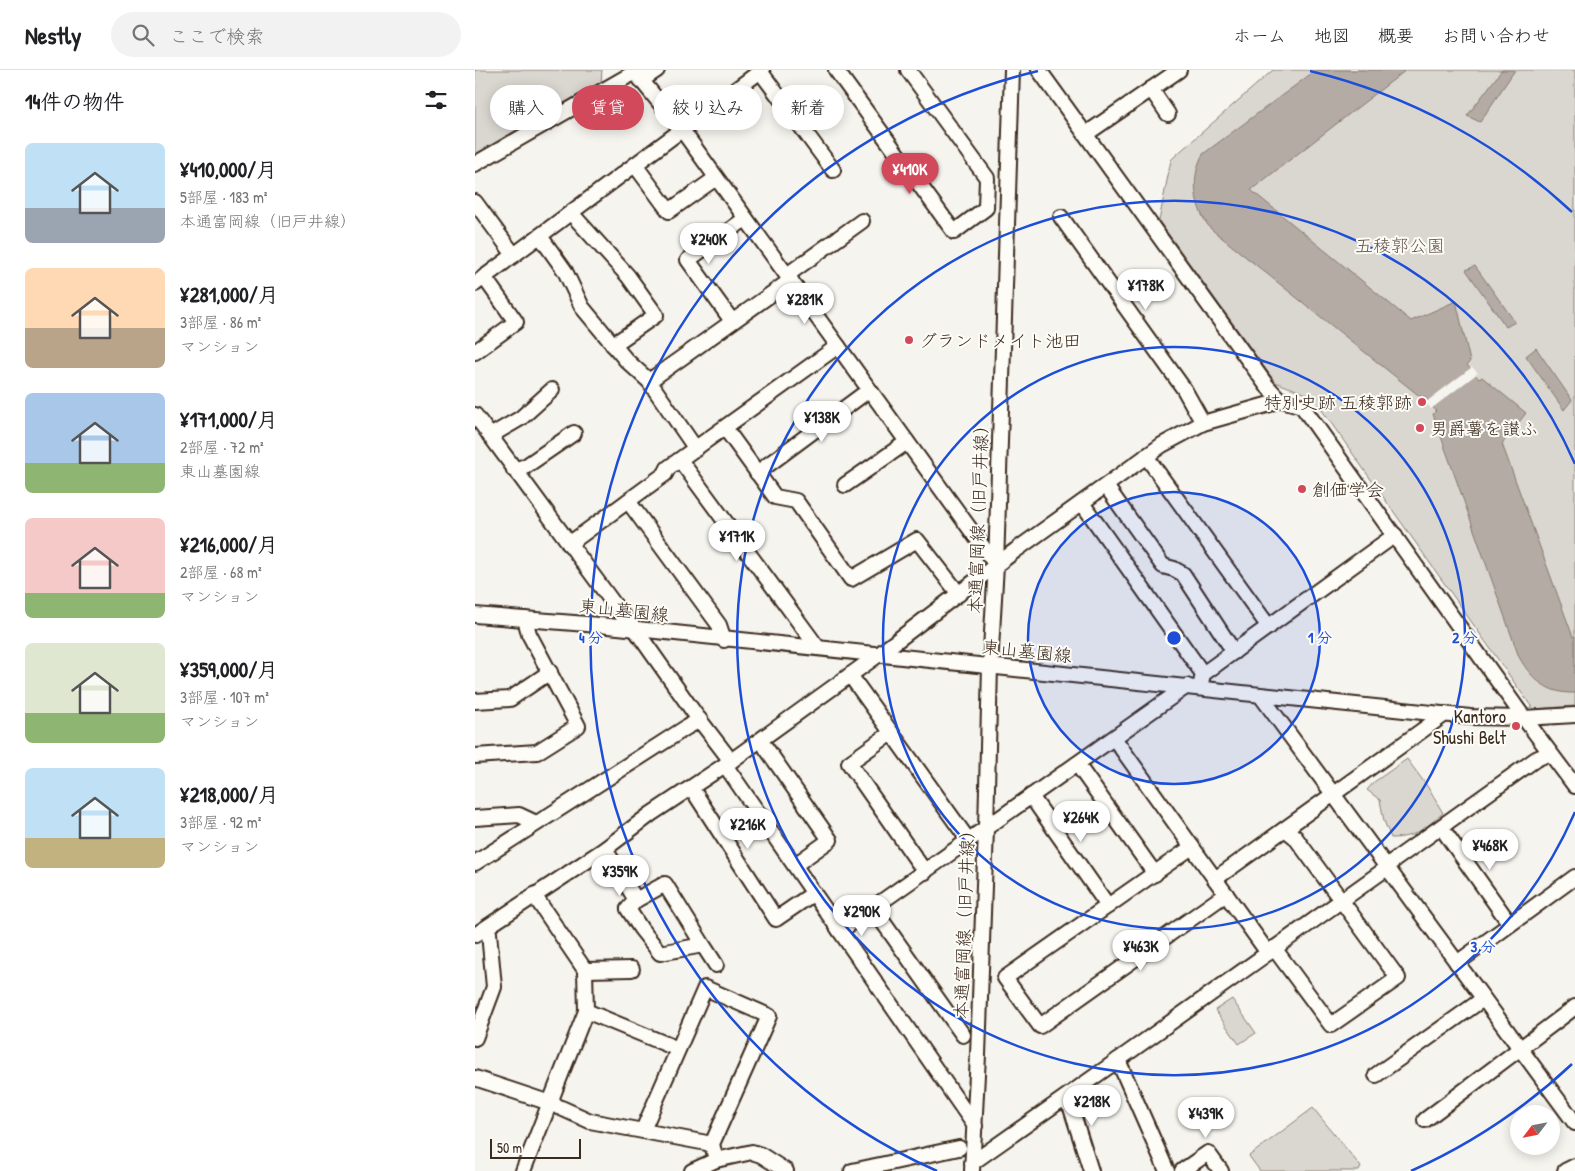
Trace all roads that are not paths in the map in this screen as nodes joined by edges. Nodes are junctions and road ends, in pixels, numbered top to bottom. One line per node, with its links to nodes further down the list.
1 (657, 70): 8 (street)
2 (836, 70): 19 (street)
3 (908, 70): 19 (street)
4 (1012, 70): 20 (street, 本通富岡線（旧戸井線）)
5 (1179, 70): 9 (street)
6 (761, 71): 10 (street); 17 (street)
7 (1041, 71): 14 (street)
8 (636, 74): 11 (street); 15 (street)
9 (1156, 80): 12 (street); 14 (street)
10 (742, 85)
11 (654, 96)
12 (1168, 114)
13 (682, 130): 16 (street); 18 (street)
14 (1086, 134): 37 (street)
15 (475, 164)
16 (635, 165): 18 (street); 22 (street)
17 (833, 170)
18 (716, 178): 24 (street)
19 (987, 194): 20 (street)
20 (1008, 196): 55 (street, 本通富岡線（旧戸井線）)
21 (475, 202): 27 (street)
22 (571, 213): 26 (street); 31 (street)
23 (1061, 217): 39 (street)
24 (745, 219): 28 (street); 30 (street)
25 (862, 221): 28 (street)
26 (540, 236): 27 (street); 31 (street)
27 (514, 255): 29 (street)
28 (789, 277): 30 (street); 32 (street)
29 (480, 281): 33 (street)
30 (732, 321): 34 (street)
31 (613, 345): 34 (street)
32 (838, 346): 36 (street); 40 (street)
33 (475, 352)
34 (649, 381): 44 (street)
35 (552, 390): 42 (street)
36 (869, 390): 43 (street); 48 (street)
37 (1279, 399): 39 (street); 53 (street)
38 (475, 415): 42 (street)
39 (1203, 423): 45 (street)
40 (725, 428): 44 (street); 48 (street)
41 (574, 433): 47 (street)
42 (490, 436): 47 (street)
43 (907, 442): 49 (street); 55 (street)
44 (695, 449): 46 (street)
45 (1146, 456): 50 (street); 59 (street)
46 (680, 460): 51 (street); 62 (street)
47 (514, 470): 54 (street)
48 (757, 473): 56 (street)
49 (845, 485)
50 (1106, 486): 52 (street); 63 (street)
51 (628, 501): 54 (street); 61 (street)
52 (1082, 503): 55 (street); 68 (street)
53 (1395, 535): 59 (street); 73 (street)
54 (569, 544): 60 (street)
55 (996, 565): 56 (street); 65 (street, 本通富岡線（旧戸井線）)
56 (959, 594): 64 (street)
57 (475, 614): 58 (street, 東山墓園線)
58 (525, 620): 60 (street, 東山墓園線); 66 (street)
59 (1269, 627): 63 (street)
60 (635, 629): 61 (street, 東山墓園線); 74 (street)
61 (724, 640): 62 (street, 東山墓園線)
62 (818, 648): 64 (street, 東山墓園線)
63 (1235, 652): 68 (street)
64 (878, 655): 65 (street, 東山墓園線); 67 (street)
65 (989, 666): 68 (street, 東山墓園線); 88 (street, 本通富岡線（旧戸井線）)
66 (550, 672): 70 (street); 79 (street)
67 (850, 675): 75 (street); 80 (street)
68 (1197, 683): 69 (street, 東山墓園線); 76 (street)
69 (1261, 696): 71 (street, 東山墓園線); 83 (street)
70 (475, 701)
71 (1445, 714): 73 (street, 東山墓園線); 83 (street)
72 (1575, 715): 73 (street, 東山墓園線)
73 (1524, 718): 78 (street)
74 (700, 720): 80 (street); 87 (street)
75 (891, 733): 91 (street); 97 (street)
76 (1114, 738): 81 (street); 92 (street)
77 (766, 748): 95 (street)
78 (1550, 753): 82 (street); 96 (street)
79 (475, 756)
80 (728, 763): 93 (street); 95 (street)
81 (1077, 764): 85 (street); 98 (street)
82 (1575, 786)
83 (1333, 794): 89 (street); 96 (street)
84 (696, 795): 101 (street)
85 (1031, 796): 88 (street); 106 (street)
86 (475, 818): 87 (street)
87 (536, 823): 94 (street)
88 (986, 829): 91 (street); 132 (street, 本通富岡線（旧戸井線）)
89 (1285, 829): 99 (street); 105 (street)
90 (1446, 834): 108 (street)
91 (969, 841): 97 (street)
92 (1192, 847): 98 (street); 99 (street)
93 (605, 849): 102 (street); 104 (street)
94 (475, 862)
95 (795, 865): 101 (street)
96 (1387, 867): 105 (street); 114 (street)
97 (925, 872): 107 (street)
98 (1155, 874): 106 (street)
99 (1215, 879): 103 (street)
100 (1573, 884): 108 (street)
101 (814, 893): 109 (street)
102 (534, 894): 111 (street); 116 (street)
103 (1226, 894): 106 (street); 113 (street)
104 (636, 900): 112 (street); 112 (street)
105 (1341, 901): 113 (street); 113 (street)
106 (1108, 906)
107 (873, 908): 109 (street); 121 (street)
108 (1510, 924): 114 (street)
109 (840, 931): 132 (street)
110 (489, 933): 122 (street)
111 (475, 935)
112 (703, 945): 115 (street)
113 (1271, 950): 125 (street)
114 (1457, 963): 118 (street)
115 (716, 965)
116 (585, 970): 117 (street); 120 (street)
117 (632, 970)
118 (1483, 999): 123 (street); 126 (street)
119 (1575, 1006): 123 (street)
120 (586, 1011): 124 (street); 129 (street)
121 (963, 1035)
122 (475, 1038)
123 (1519, 1048): 130 (street); 131 (street)
124 (678, 1049): 133 (street); 134 (street)
125 (1118, 1060): 128 (street); 144 (street)
126 (1375, 1075)
127 (475, 1078): 129 (street)
128 (1064, 1099): 138 (street); 143 (street)
129 (550, 1103): 133 (street); 139 (street)
130 (1425, 1120)
131 (1575, 1124)
132 (975, 1126): 138 (street, 本通富岡線（旧戸井線）)
133 (643, 1130): 134 (street)
134 (712, 1144): 136 (street)
135 (959, 1148): 142 (street)
136 (716, 1160): 140 (street); 141 (street)
137 (1575, 1166): 147 (street)
138 (972, 1167)
139 (523, 1171)
140 (692, 1171)
141 (786, 1171)
142 (852, 1171)
143 (1091, 1171)
144 (1167, 1171)
145 (1182, 1171): 146 (street)
146 (1221, 1171)
147 (1565, 1171)

